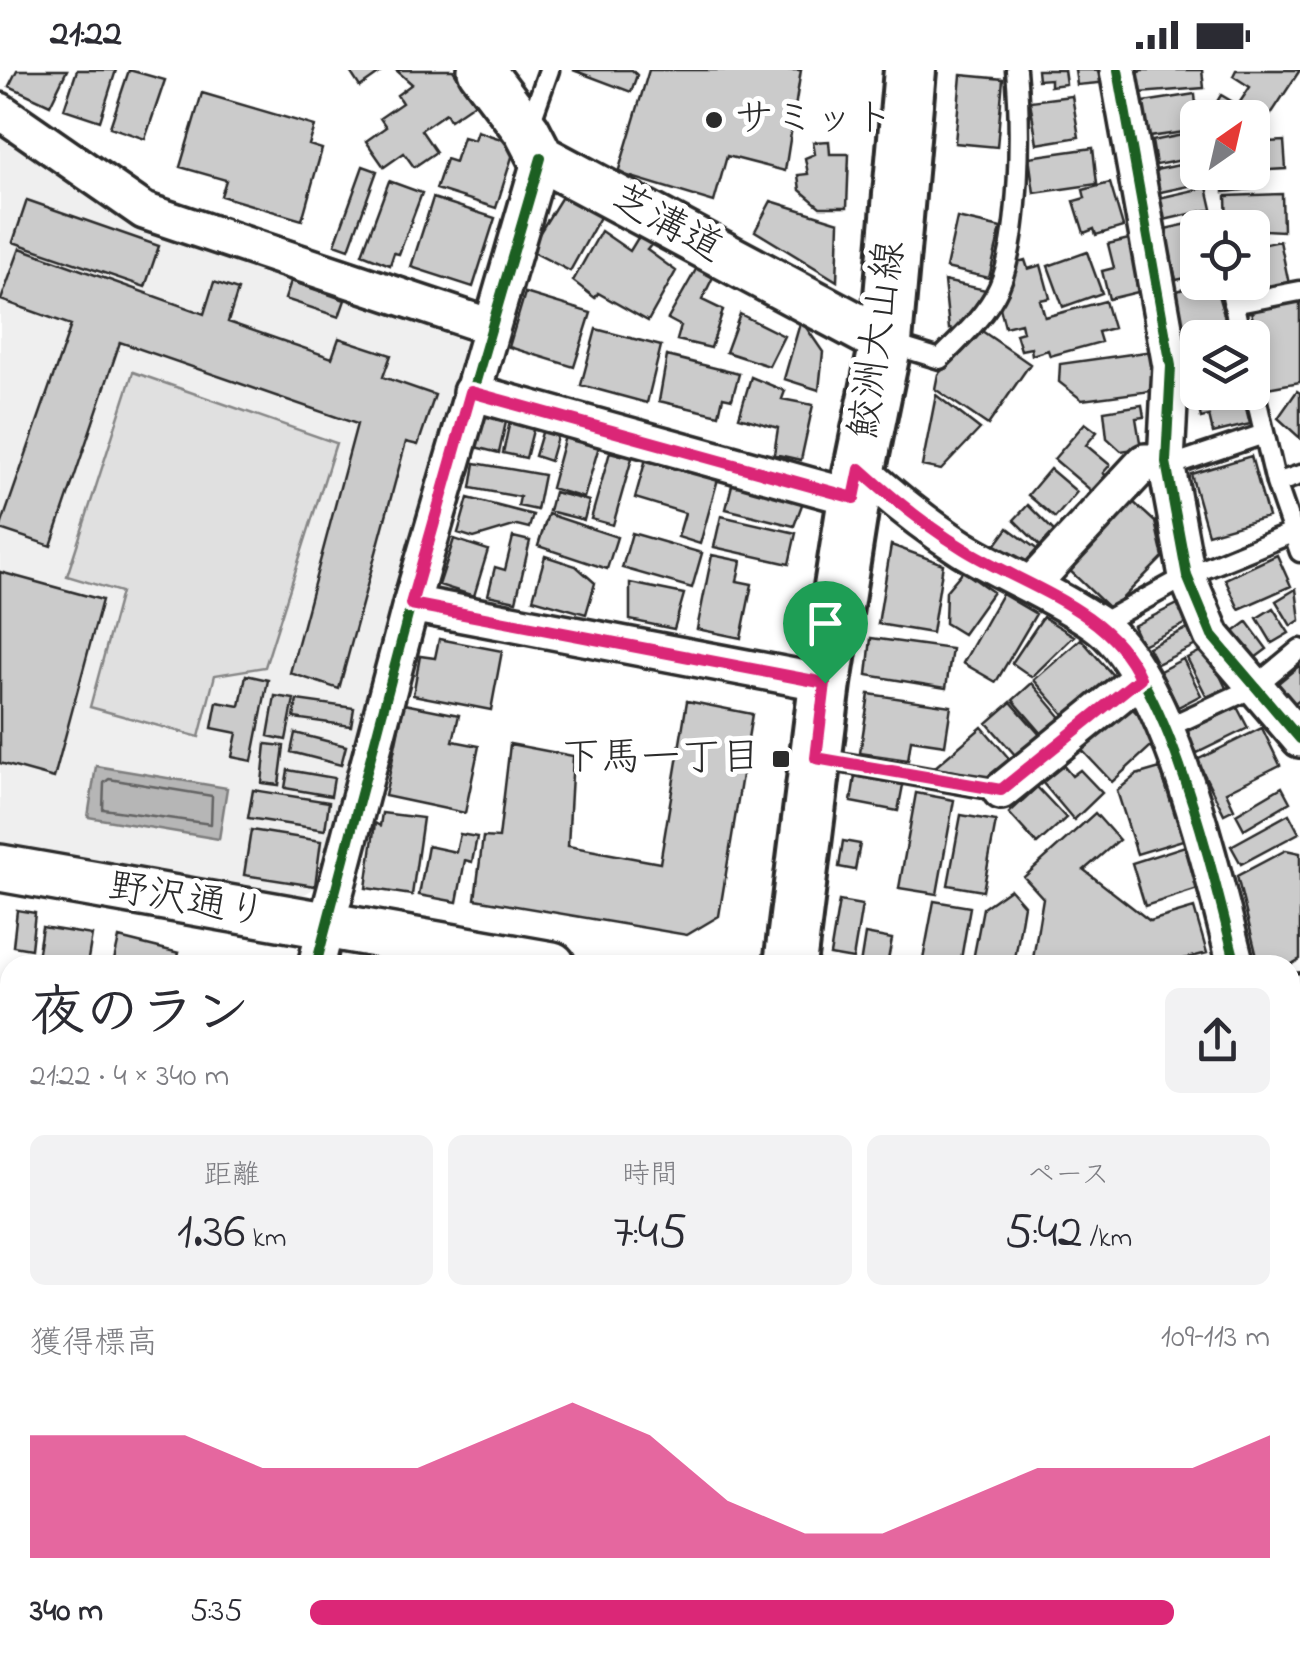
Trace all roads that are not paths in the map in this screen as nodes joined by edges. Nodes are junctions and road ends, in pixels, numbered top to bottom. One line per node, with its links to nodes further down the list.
1 (482, 70): 7 (street, 芝溝道)
2 (549, 70): 7 (lane)
3 (910, 70): 13 (main road, 鮫洲大山線)
4 (1016, 70): 13 (lane)
5 (1118, 70): 17 (street)
6 (0, 111): 12 (street)
7 (534, 144): 12 (street); 13 (street, 芝溝道)
8 (1300, 291): 10 (lane)
9 (1232, 300): 10 (lane)
10 (1233, 304): 11 (lane)
11 (1237, 320)
12 (488, 326): 14 (street)
13 (886, 342): 20 (main road, 鮫洲大山線)
14 (471, 392): 20 (street); 25 (street)
15 (1259, 410): 16 (lane)
16 (1264, 434): 17 (lane); 19 (lane)
17 (1166, 462): 23 (street); 24 (street)
18 (1300, 476): 19 (lane)
19 (1276, 483): 21 (lane)
20 (857, 484): 24 (street); 29 (main road, 鮫洲大山線)
21 (1292, 533): 22 (lane); 23 (lane)
22 (1300, 552)
23 (1188, 576): 26 (lane); 30 (street)
24 (1030, 585): 26 (street)
25 (411, 604): 29 (street); 36 (street)
26 (1098, 624): 28 (street)
27 (1300, 650): 30 (lane)
28 (1140, 678): 31 (street); 34 (street)
29 (825, 683): 33 (main road, 鮫洲大山線)
30 (1253, 688): 31 (lane); 32 (street)
31 (1164, 729): 39 (street)
32 (1300, 739)
33 (816, 758): 34 (lane); 38 (main road, 鮫洲大山線)
34 (1001, 790)
35 (0, 868): 36 (street, 野沢通り)
36 (321, 946): 37 (street, 野沢通り)
37 (430, 955)
38 (791, 955)
39 (1233, 955)

